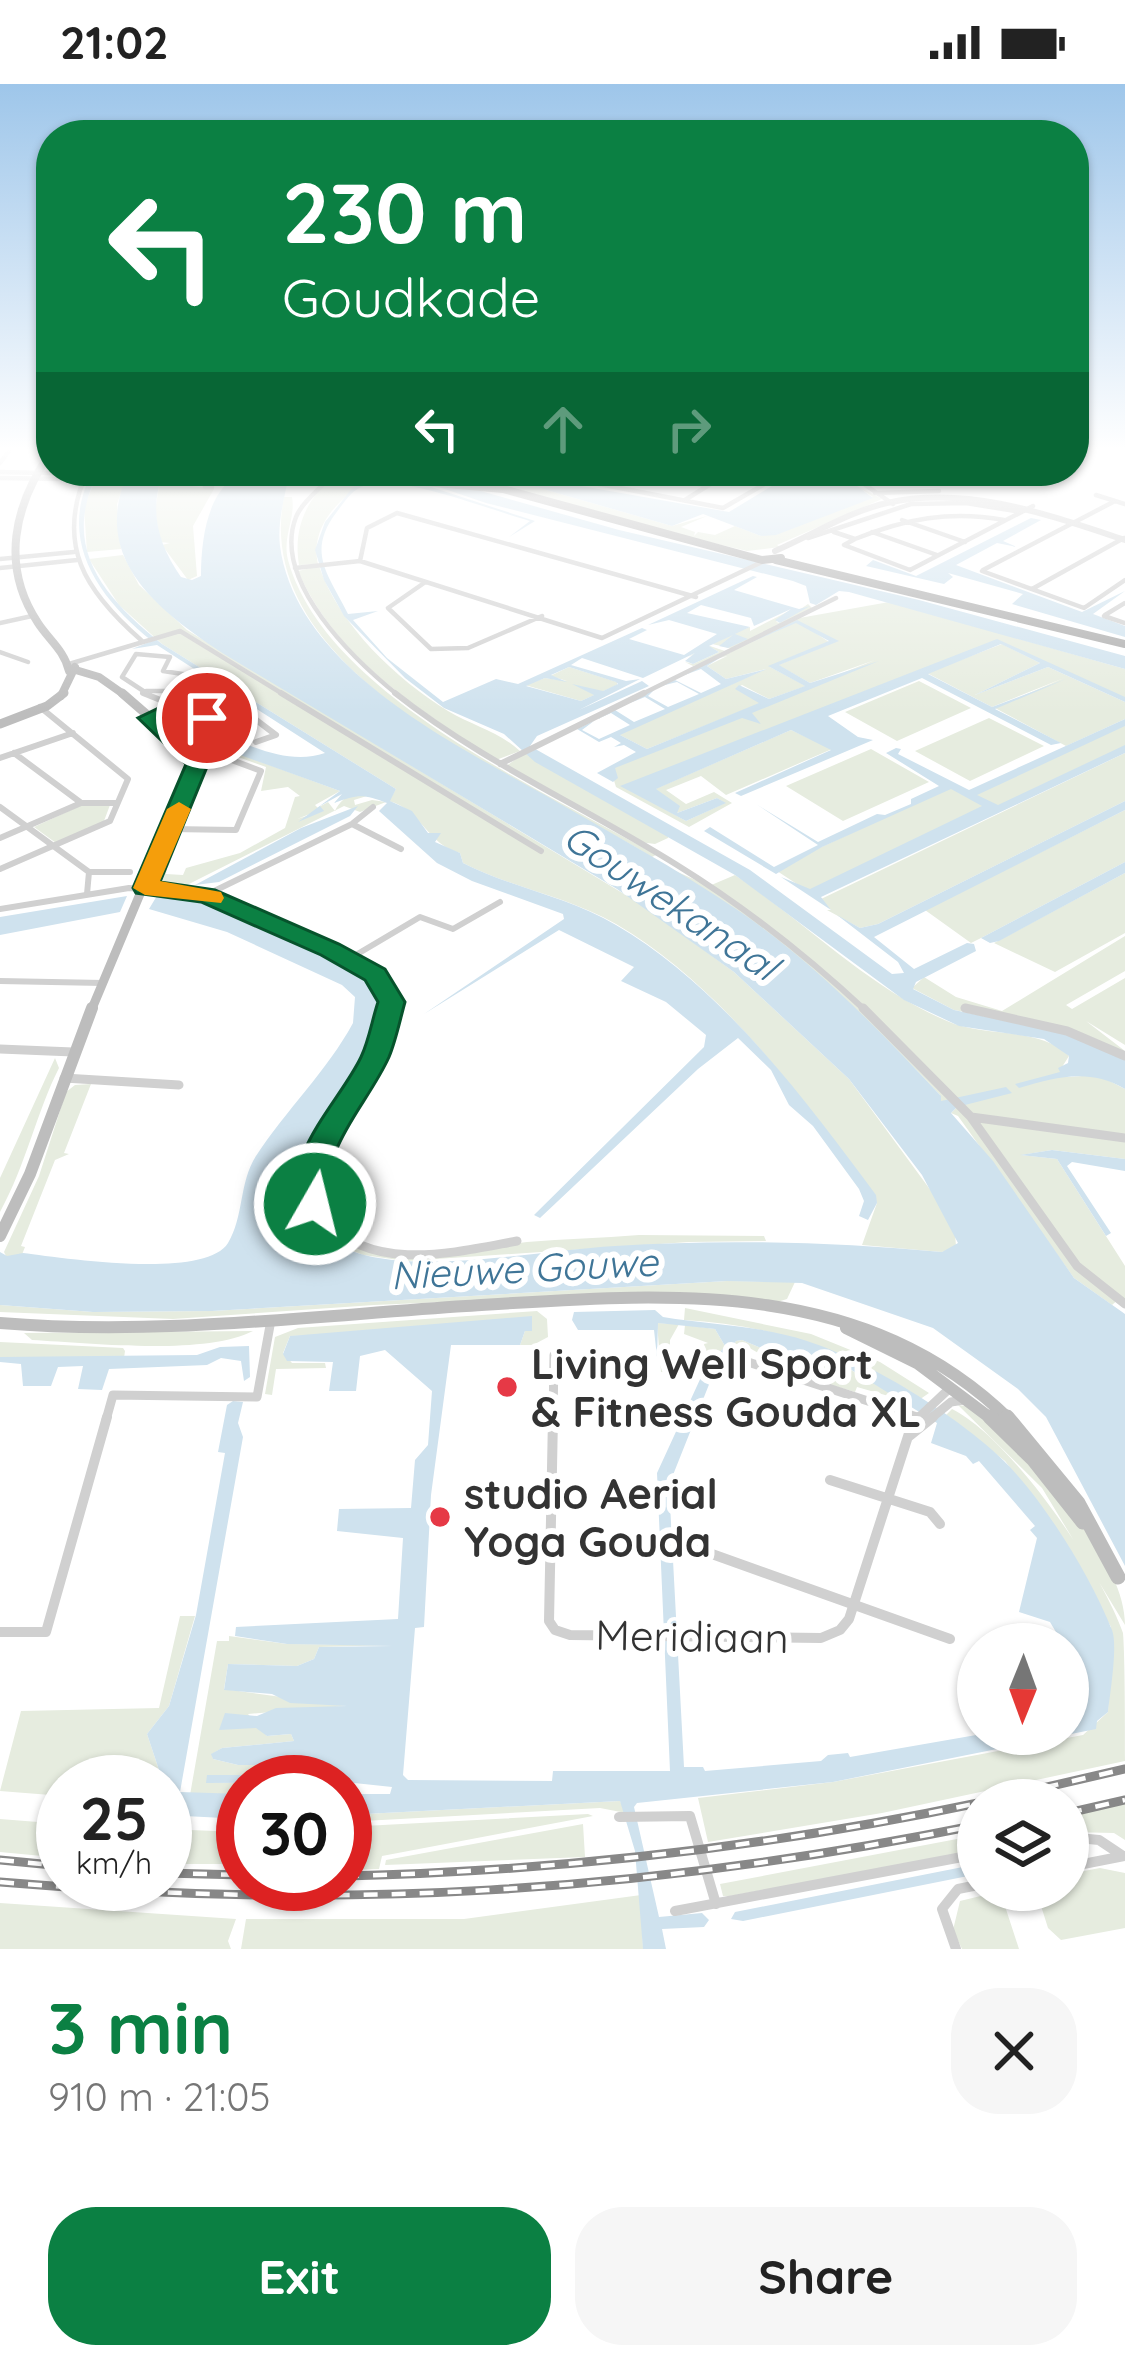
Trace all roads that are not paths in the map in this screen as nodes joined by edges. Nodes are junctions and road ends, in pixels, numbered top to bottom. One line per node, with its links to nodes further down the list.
1 (73, 538): 14 (street)
2 (291, 538): 19 (street)
3 (359, 538): 17 (street)
4 (490, 538): 23 (street)
5 (681, 538): 16 (main road)
6 (808, 538): 16 (street)
7 (889, 538): 15 (street)
8 (954, 538): 13 (street)
9 (973, 538): 13 (street)
10 (1044, 538): 22 (street)
11 (855, 539): 15 (street)
12 (1123, 540): 22 (street)
13 (965, 542): 15 (street)
14 (75, 556): 18 (street); 30 (street)
15 (938, 556)
16 (765, 558): 23 (street); 31 (main road)
17 (360, 561): 19 (street); 21 (street)
18 (5, 563): 26 (main road)
19 (295, 568): 47 (street)
20 (1125, 580): 22 (street)
21 (425, 583): 27 (street); 27 (street)
22 (1033, 589)
23 (692, 596): 27 (street)
24 (836, 598): 47 (street)
25 (1125, 603): 29 (street)
26 (32, 616): 28 (street); 34 (main road)
27 (542, 616)
28 (0, 623)
29 (1125, 623)
30 (145, 640): 34 (street); 48 (street)
31 (1125, 644)
32 (0, 652): 33 (street)
33 (28, 662)
34 (72, 667): 38 (main road); 39 (main road)
35 (139, 691): 35 (street); 37 (street)
36 (224, 699): 43 (street)
37 (170, 706): 39 (street); 40 (street)
38 (45, 710): 41 (main road); 42 (street)
39 (149, 718): 46 (main road)
40 (207, 718)
41 (0, 724)
42 (73, 733): 44 (street); 50 (street)
43 (256, 742)
44 (14, 753): 45 (street); 49 (street)
45 (0, 758)
46 (192, 758): 56 (main road); 56 (street)
47 (502, 763): 78 (street)
48 (453, 799): 51 (street); 60 (street)
49 (81, 803): 50 (street); 55 (street)
50 (117, 803): 58 (street)
51 (441, 804)
52 (0, 807): 55 (street)
53 (373, 808): 54 (street)
54 (352, 824): 59 (street); 66 (street)
55 (27, 827): 57 (street); 58 (street)
56 (170, 830): 64 (main road)
57 (0, 838)
58 (53, 847): 61 (street); 62 (street)
59 (401, 848)
60 (541, 851)
61 (0, 869)
62 (89, 872): 63 (street); 65 (street)
63 (130, 872)
64 (145, 888): 65 (street); 66 (street); 71 (main road)
65 (87, 894): 68 (street)
66 (206, 895): 69 (street)
67 (500, 902): 69 (street)
68 (0, 909)
69 (349, 959): 81 (street)
70 (0, 981): 71 (street)
71 (103, 983): 74 (main road)
72 (965, 1008): 75 (street)
73 (0, 1049): 74 (street)
74 (73, 1052): 76 (main road)
75 (1125, 1057)
76 (63, 1078): 77 (street); 80 (main road)
77 (179, 1085)
78 (962, 1108): 79 (street); 82 (street)
79 (1125, 1138)
80 (0, 1236)
81 (517, 1241)
82 (1125, 1304)
83 (272, 1318): 84 (main road); 87 (main road); 98 (street)
84 (0, 1323)
85 (554, 1355): 97 (street, Meridiaan)
86 (745, 1361): 90 (street)
87 (954, 1382): 88 (main road); 89 (street); 96 (main road)
88 (972, 1399): 89 (street); 96 (main road)
89 (940, 1400): 90 (street)
90 (919, 1416): 91 (street); 91 (street)
91 (906, 1438): 93 (street)
92 (830, 1480): 93 (street)
93 (887, 1498): 94 (street); 97 (street)
94 (940, 1524)
95 (698, 1549): 97 (street)
96 (1121, 1584)
97 (854, 1606): 99 (street)
98 (0, 1632)
99 (950, 1639)
100 (627, 1817): 106 (street)
101 (1089, 1839): 102 (street)
102 (1124, 1856): 104 (street)
103 (957, 1859): 106 (street)
104 (1089, 1863)
105 (957, 1890): 108 (street)
106 (716, 1904): 107 (street)
107 (675, 1911)
108 (956, 1949)

